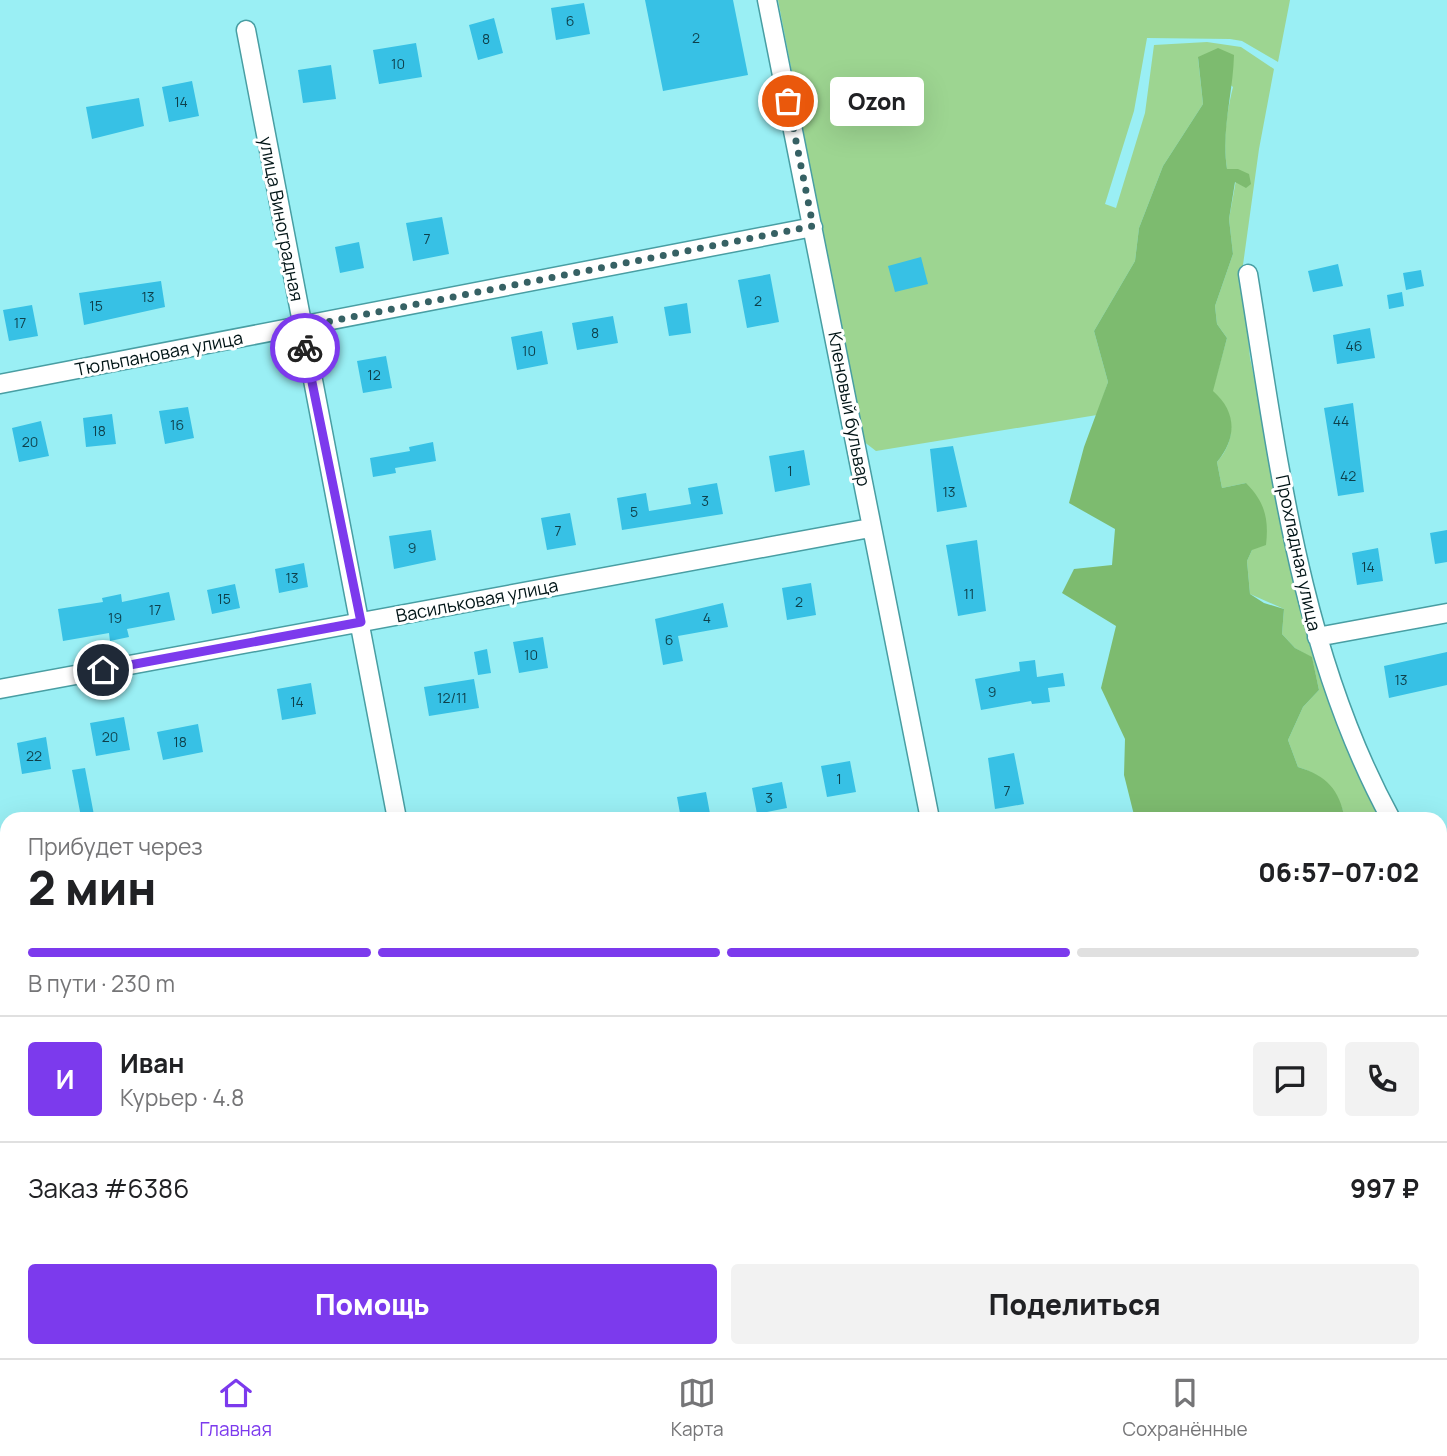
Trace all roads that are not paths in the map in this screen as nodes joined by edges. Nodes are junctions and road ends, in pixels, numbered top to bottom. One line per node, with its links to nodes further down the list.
1 (767, 0): 3 (street, Кленовый бульвар)
2 (246, 30): 5 (street, улица Виноградная)
3 (813, 226): 5 (street, Тюльпановая улица); 7 (street, Кленовый бульвар)
4 (1248, 274): 10 (street, Прохладная улица)
5 (301, 327): 6 (street, Тюльпановая улица); 9 (street, улица Виноградная)
6 (0, 384)
7 (870, 528): 9 (street, Васильковая улица); 13 (street, Кленовый бульвар)
8 (1447, 613): 10 (street)
9 (361, 622): 11 (street, Васильковая улица); 12 (street, улица Виноградная)
10 (1317, 637): 14 (street, Прохладная улица)
11 (0, 690)
12 (396, 812)
13 (929, 812)
14 (1387, 812)

